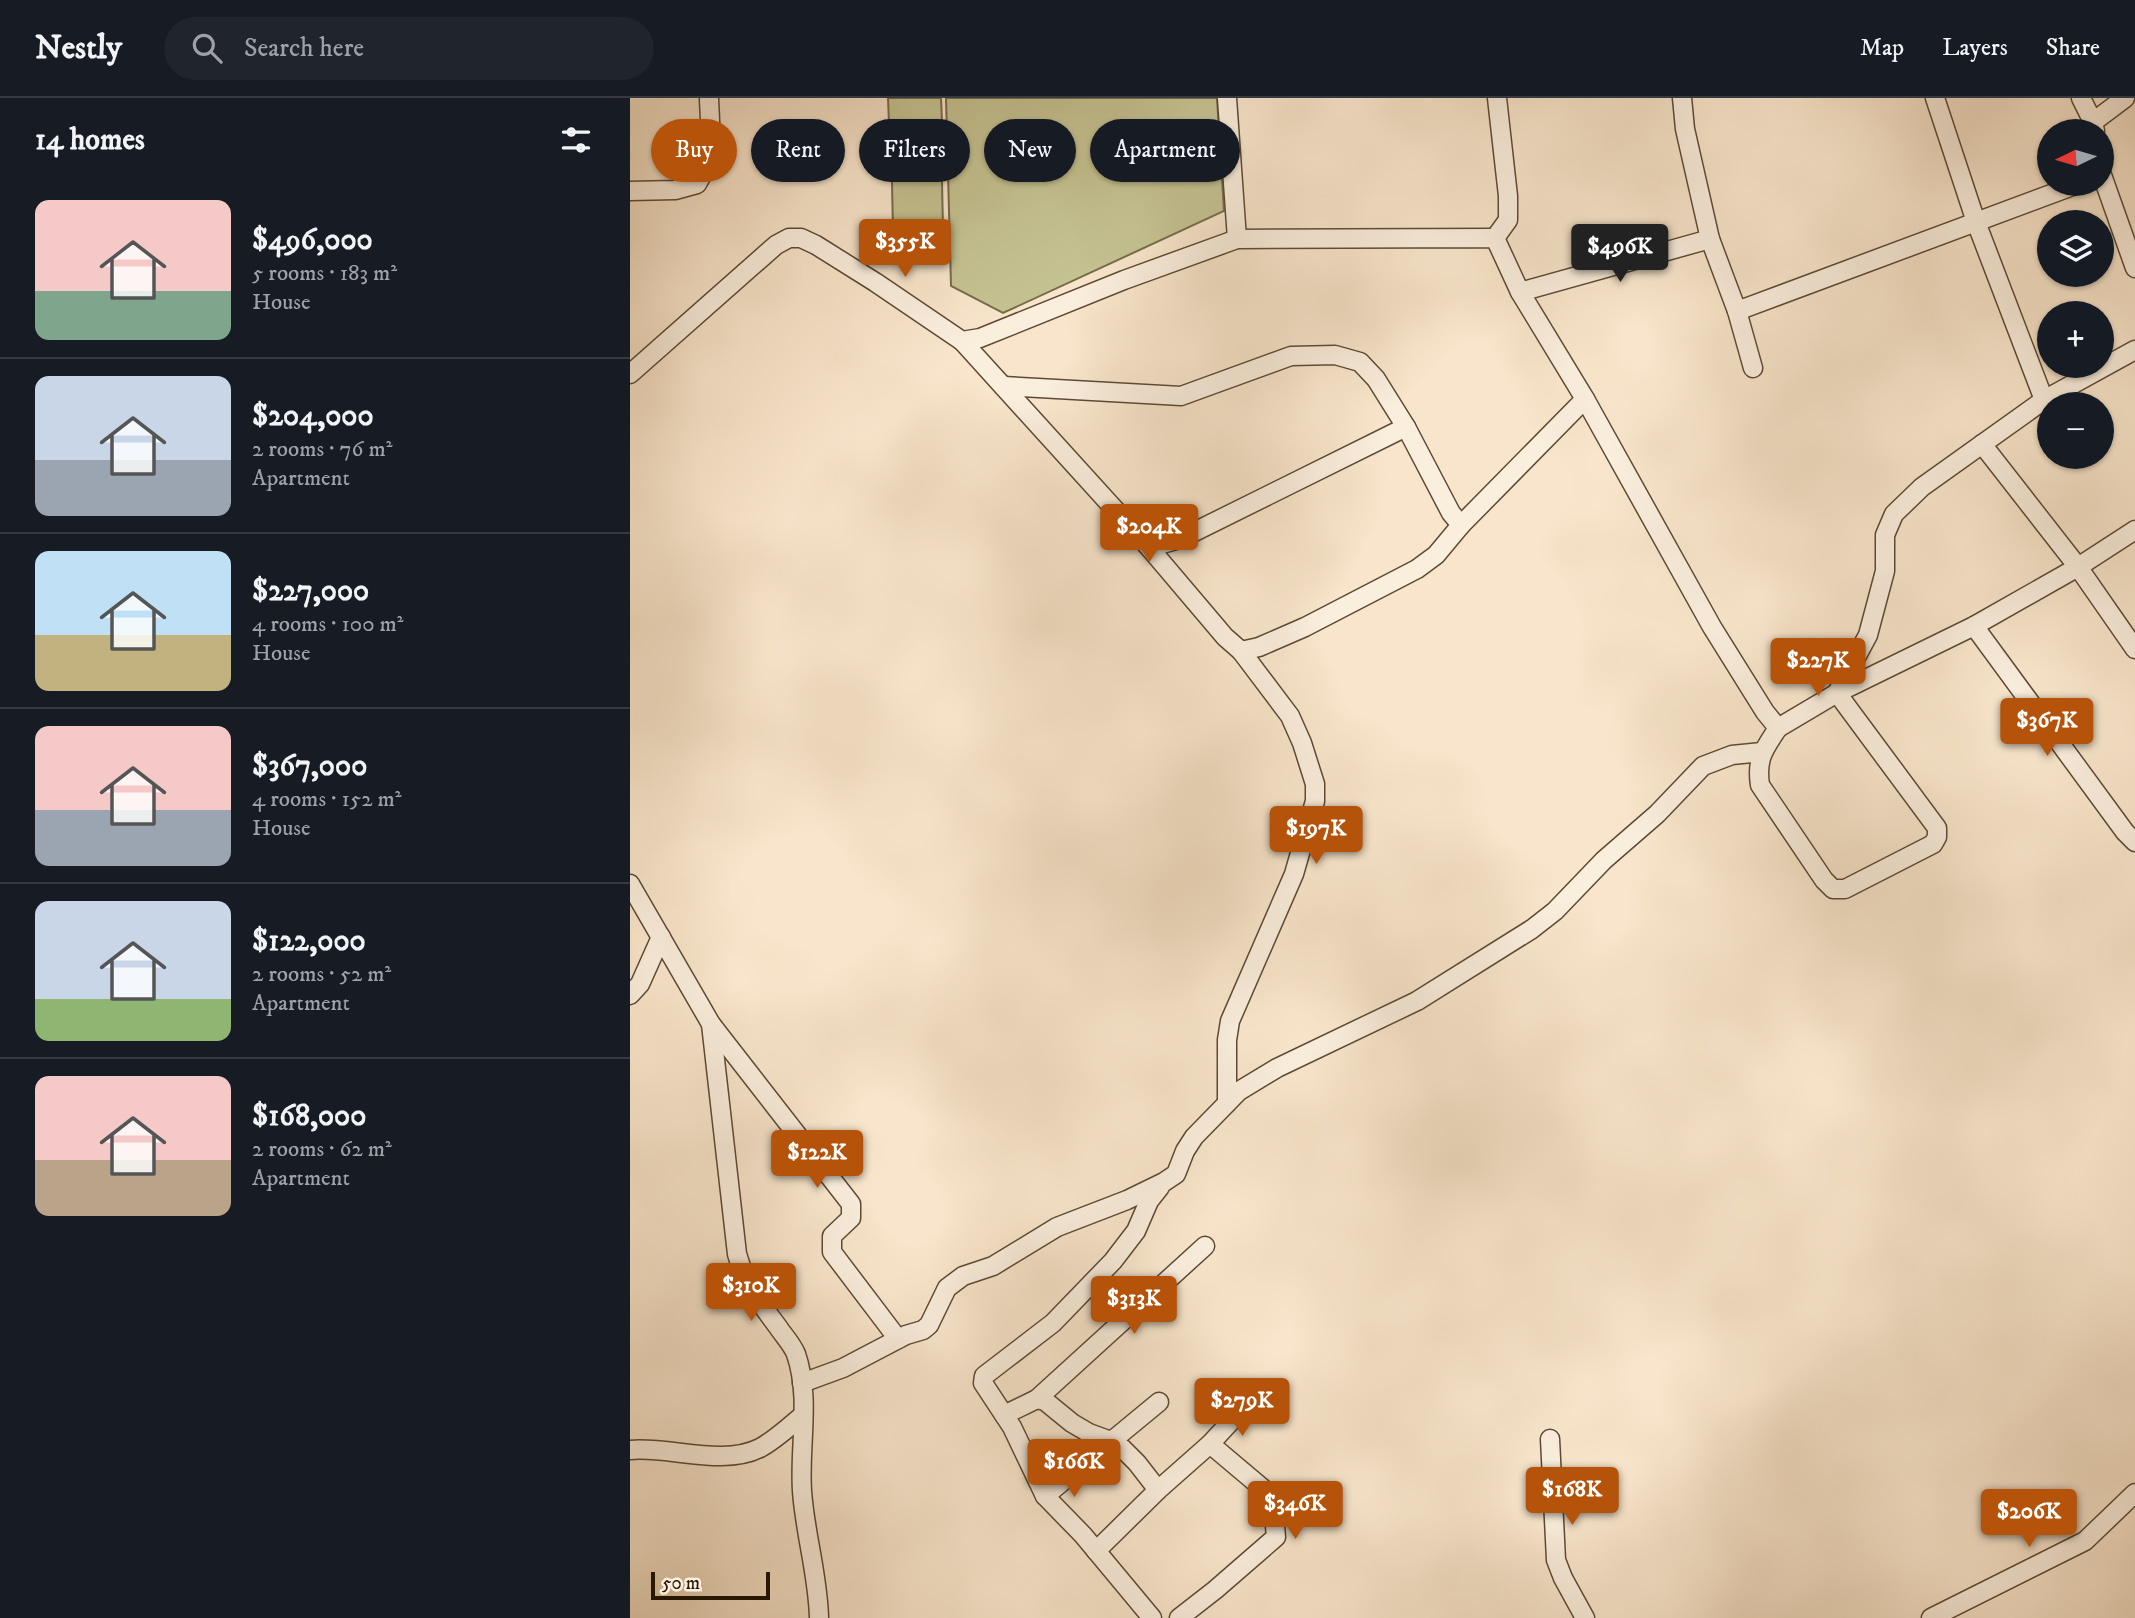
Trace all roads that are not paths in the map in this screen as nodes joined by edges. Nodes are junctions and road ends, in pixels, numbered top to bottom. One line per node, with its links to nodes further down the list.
1 (709, 98): 10 (street)
2 (1227, 98): 15 (street)
3 (1497, 98): 14 (street)
4 (1682, 98): 16 (street)
5 (1935, 98): 13 (street)
6 (2081, 98): 8 (street)
7 (2125, 98): 9 (street)
8 (2091, 119)
9 (2102, 119)
10 (630, 191)
11 (2046, 196): 13 (street)
12 (2110, 196): 17 (street)
13 (1976, 222): 19 (street); 25 (street)
14 (1496, 238): 15 (street); 18 (street)
15 (1237, 239): 20 (street)
16 (1710, 239): 18 (street); 19 (street)
17 (2135, 268)
18 (1520, 292): 27 (street)
19 (1737, 311): 22 (street)
20 (962, 341): 23 (street); 24 (street)
21 (2135, 350): 26 (street)
22 (1754, 368)
23 (630, 374)
24 (1003, 386): 29 (street); 33 (street)
25 (2041, 392)
26 (2059, 392)
27 (1585, 399): 31 (street); 39 (street)
28 (2037, 405): 30 (street)
29 (1406, 427): 31 (street); 33 (street)
30 (1982, 444): 34 (street); 38 (street)
31 (1461, 525): 37 (street)
32 (2135, 530): 34 (street)
33 (1147, 545): 37 (street)
34 (2078, 568): 35 (street); 36 (street)
35 (1974, 626): 38 (street); 41 (street)
36 (2135, 649)
37 (1241, 651): 46 (street)
38 (1837, 693): 39 (street); 40 (street)
39 (1778, 728): 40 (street)
40 (1762, 752): 46 (street)
41 (2135, 842)
42 (630, 884): 43 (street)
43 (661, 937): 44 (street); 45 (street)
44 (630, 996)
45 (712, 1024): 49 (street); 50 (street)
46 (1227, 1104): 47 (street)
47 (1164, 1182): 49 (street); 55 (street)
48 (1205, 1245): 51 (street)
49 (898, 1339): 50 (street)
50 (802, 1383): 54 (street)
51 (1037, 1399): 55 (street); 57 (street)
52 (1159, 1402): 57 (street)
53 (1246, 1405): 58 (street)
54 (803, 1415): 59 (street); 64 (street)
55 (1004, 1415): 62 (street)
56 (1550, 1438): 67 (street)
57 (1111, 1441): 60 (street); 62 (street)
58 (1210, 1444): 60 (street); 66 (street)
59 (630, 1450)
60 (1158, 1490): 63 (street)
61 (2135, 1493): 68 (street)
62 (1045, 1496): 63 (street)
63 (1097, 1551): 65 (street)
64 (819, 1618)
65 (1152, 1618)
66 (1179, 1618)
67 (1585, 1618)
68 (1931, 1618)

